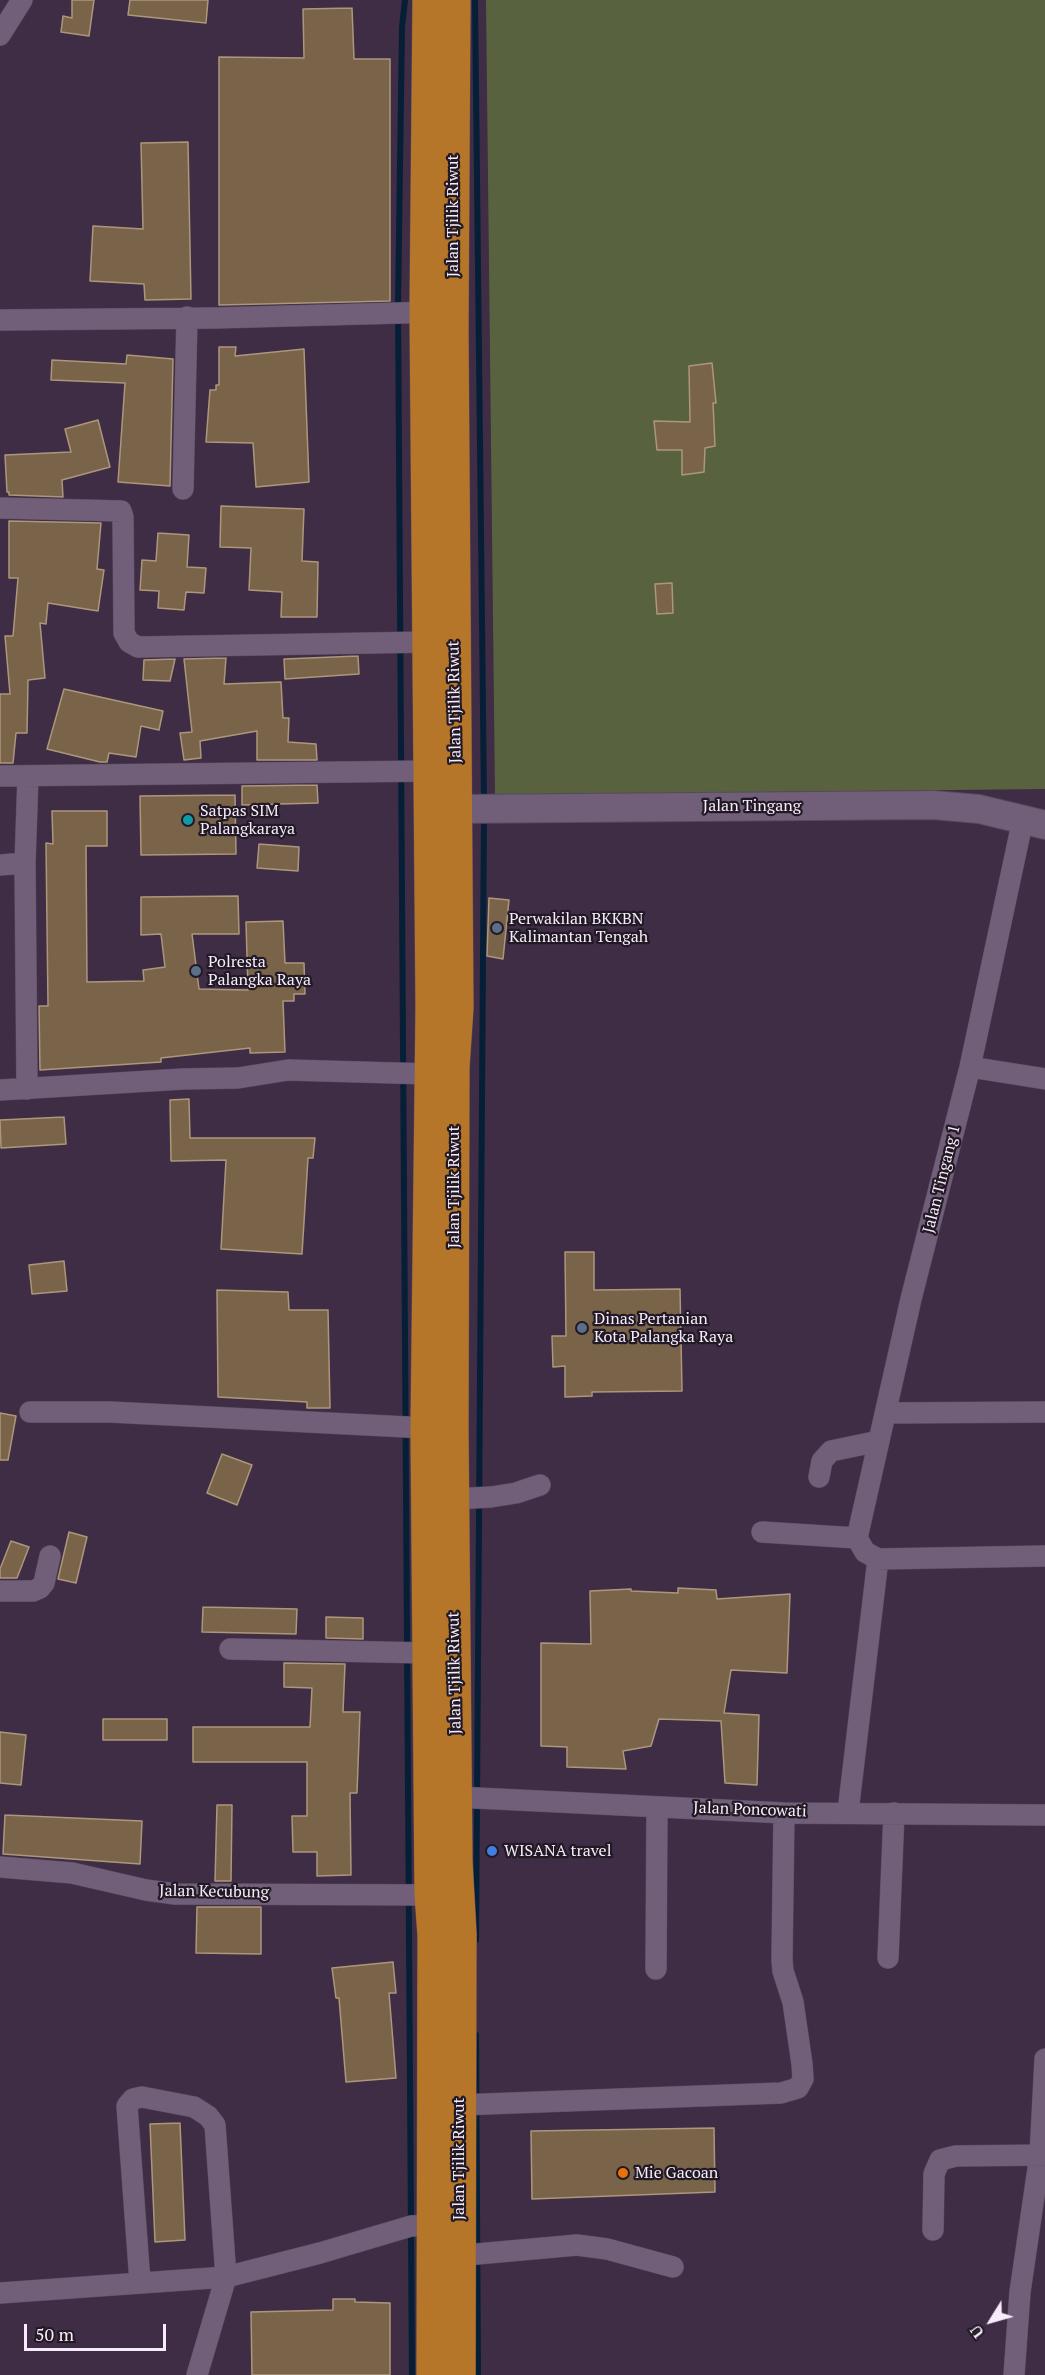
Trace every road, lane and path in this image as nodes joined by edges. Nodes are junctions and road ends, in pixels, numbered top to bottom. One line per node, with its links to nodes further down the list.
1 (22, 0): 4 (street)
2 (429, 0): 5 (highway, Jalan Tjilik Riwut)
3 (454, 0): 5 (highway, Jalan Tjilik Riwut)
4 (0, 35)
5 (439, 312): 6 (street); 10 (highway, Jalan Tjilik Riwut); 14 (highway, Jalan Tjilik Riwut)
6 (187, 317): 7 (street); 8 (street)
7 (0, 320)
8 (183, 489)
9 (0, 508): 10 (street)
10 (428, 642): 11 (highway, Jalan Tjilik Riwut)
11 (431, 771): 13 (street); 19 (highway, Jalan Tjilik Riwut)
12 (0, 776): 13 (street)
13 (28, 776): 17 (street)
14 (456, 810): 15 (main road, Jalan Tingang); 19 (highway, Jalan Tjilik Riwut)
15 (1034, 822): 18 (street, Jalan Tingang 1)
16 (0, 864): 17 (street)
17 (24, 864): 21 (street)
18 (970, 1067): 20 (street); 25 (street, Jalan Tingang 1)
19 (438, 1069): 21 (street); 26 (highway, Jalan Tjilik Riwut); 30 (highway, Jalan Tjilik Riwut)
20 (1045, 1079)
21 (27, 1089): 22 (street)
22 (0, 1090)
23 (30, 1412): 26 (street)
24 (1045, 1412): 25 (street)
25 (886, 1413): 27 (street, Jalan Tingang 1)
26 (427, 1428): 38 (highway, Jalan Tjilik Riwut)
27 (879, 1441): 28 (street); 32 (street, Jalan Tingang 1)
28 (819, 1478)
29 (540, 1485): 30 (street)
30 (453, 1499): 39 (highway, Jalan Tjilik Riwut)
31 (762, 1532): 32 (street)
32 (857, 1538): 35 (street)
33 (50, 1556): 36 (street)
34 (1045, 1556): 35 (street)
35 (878, 1559): 41 (street)
36 (0, 1591)
37 (230, 1649): 38 (street)
38 (429, 1653): 46 (highway, Jalan Tjilik Riwut)
39 (456, 1797): 40 (street, Jalan Poncowati); 46 (highway, Jalan Tjilik Riwut)
40 (657, 1807): 42 (street, Jalan Poncowati); 48 (street)
41 (848, 1812): 42 (street, Jalan Poncowati); 43 (street, Jalan Poncowati)
42 (784, 1813): 50 (street)
43 (894, 1813): 44 (street, Jalan Poncowati); 47 (street)
44 (1045, 1815)
45 (0, 1867): 46 (street, Jalan Kecubung)
46 (444, 1896): 50 (highway, Jalan Tjilik Riwut); 52 (highway, Jalan Tjilik Riwut)
47 (888, 1958)
48 (656, 1969)
49 (1045, 2059): 51 (street)
50 (459, 2104): 55 (highway, Jalan Tjilik Riwut)
51 (1043, 2155): 53 (street); 54 (street)
52 (434, 2225): 57 (street); 61 (highway, Jalan Tjilik Riwut)
53 (933, 2230)
54 (1036, 2251): 63 (street)
55 (459, 2253): 56 (street); 62 (highway, Jalan Tjilik Riwut)
56 (673, 2266)
57 (226, 2277): 58 (street); 58 (street); 60 (street)
58 (140, 2282): 59 (street)
59 (0, 2293)
60 (197, 2375)
61 (433, 2375)
62 (459, 2375)
63 (1014, 2375)

